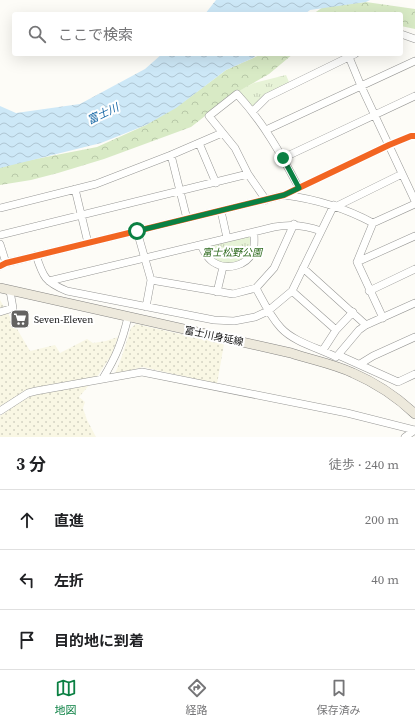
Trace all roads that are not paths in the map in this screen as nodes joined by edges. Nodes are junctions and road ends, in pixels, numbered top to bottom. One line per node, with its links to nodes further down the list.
1 (403, 35): 2 (street)
2 (415, 38)
3 (350, 56): 8 (street)
4 (352, 56): 6 (street)
5 (414, 63): 6 (street)
6 (360, 86): 9 (street); 10 (street)
7 (415, 96): 9 (street)
8 (253, 111): 10 (street); 11 (street)
9 (374, 115): 14 (street); 16 (street)
10 (266, 130): 16 (street)
11 (222, 133): 13 (street); 17 (street)
12 (415, 136): 14 (street)
13 (199, 143): 15 (street); 19 (street)
14 (389, 146): 18 (street); 20 (street)
15 (170, 155): 21 (street); 22 (street)
16 (283, 158): 20 (street)
17 (248, 174): 19 (street); 24 (street)
18 (402, 174): 25 (street); 26 (street)
19 (216, 183): 22 (street)
20 (299, 188): 23 (street)
21 (76, 189): 27 (street); 29 (street)
22 (180, 191): 29 (street); 30 (street)
23 (284, 195): 24 (street); 26 (street)
24 (266, 200): 28 (street)
25 (415, 202): 31 (street)
26 (336, 206): 31 (street); 34 (street)
27 (0, 208)
28 (221, 211): 30 (street); 38 (street)
29 (82, 215): 36 (street); 39 (street)
30 (187, 219): 33 (street)
31 (373, 223): 44 (street)
32 (294, 224): 34 (street); 35 (street); 52 (street)
33 (137, 231): 39 (street); 43 (street)
34 (321, 231): 47 (street)
35 (254, 232): 38 (street); 46 (street)
36 (0, 234)
37 (415, 236): 44 (street)
38 (227, 238): 41 (street)
39 (88, 243): 42 (street)
40 (0, 244): 45 (street)
41 (201, 245): 43 (street); 46 (street)
42 (36, 255): 45 (street); 50 (street)
43 (144, 258): 49 (street); 50 (street)
44 (357, 262): 55 (street)
45 (3, 264)
46 (223, 267): 56 (street)
47 (303, 268): 54 (street); 61 (street)
48 (415, 269): 55 (street)
49 (151, 280): 56 (street); 58 (street)
50 (48, 281): 58 (street)
51 (0, 288): 53 (main road, 富士川身延線)
52 (256, 288): 56 (street); 59 (street)
53 (10, 291): 60 (street); 62 (main road, 富士川身延線)
54 (292, 291): 59 (street); 65 (street)
55 (369, 291): 63 (street)
56 (217, 292)
57 (415, 303): 63 (street)
58 (146, 307): 59 (street)
59 (268, 311): 67 (street)
60 (0, 312)
61 (353, 312): 64 (street); 65 (street)
62 (128, 317): 71 (street); 73 (main road, 富士川身延線)
63 (383, 318): 64 (street)
64 (366, 325): 69 (street)
65 (336, 330): 67 (street)
66 (415, 337): 69 (street)
67 (323, 350): 68 (street)
68 (336, 357)
69 (360, 364): 70 (street)
70 (415, 374)
71 (103, 378): 72 (street); 74 (street)
72 (0, 411)
73 (415, 414)
74 (415, 430): 75 (street)
75 (405, 437)

